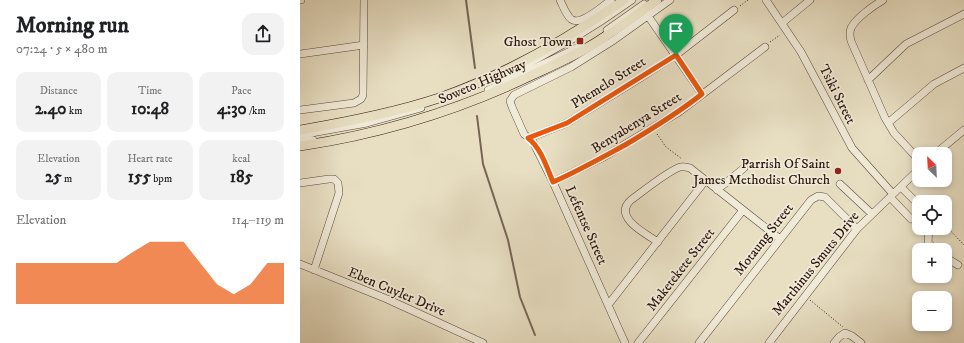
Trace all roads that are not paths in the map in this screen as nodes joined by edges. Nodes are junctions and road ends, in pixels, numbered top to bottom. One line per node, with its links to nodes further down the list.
1 (364, 0): 16 (street)
2 (560, 0): 3 (street)
3 (611, 0)
4 (624, 0): 25 (main road, Soweto Highway)
5 (632, 0): 27 (street, Soweto Highway)
6 (649, 0): 29 (street, Soweto Highway)
7 (657, 0): 13 (main road, Soweto Highway)
8 (670, 0): 13 (street)
9 (766, 0): 15 (street, Tsiki Street)
10 (810, 0): 15 (street)
11 (883, 0): 21 (street)
12 (734, 10): 19 (street, Phemelo Street)
13 (646, 13): 19 (street); 28 (street, Lefentse Street); 30 (main road, Soweto Highway)
14 (964, 14): 21 (street)
15 (782, 23): 41 (street, Tsiki Street)
16 (364, 45): 18 (street); 23 (street)
17 (765, 46): 22 (street, Benyabenya Street)
18 (300, 53)
19 (676, 55): 22 (street); 28 (street, Phemelo Street)
20 (964, 68): 24 (street)
21 (868, 80): 24 (street)
22 (702, 94): 36 (street, Benyabenya Street)
23 (300, 110)
24 (888, 123): 32 (street)
25 (300, 130)
26 (964, 130): 31 (street)
27 (300, 135)
28 (528, 138): 36 (street, Lefentse Street)
29 (300, 141)
30 (300, 146)
31 (943, 147)
32 (912, 152)
33 (744, 168): 40 (street)
34 (912, 176): 39 (street, Marthinus Smuts Drive)
35 (705, 181): 40 (street); 48 (street); 48 (street)
36 (553, 182): 53 (street, Lefentse Street)
37 (300, 183): 52 (street)
38 (840, 184): 44 (street)
39 (901, 187): 41 (street, Marthinus Smuts Drive); 42 (street)
40 (717, 190): 43 (street)
41 (891, 195): 44 (street, Marthinus Smuts Drive); 45 (street, Tsiki Street)
42 (912, 198)
43 (743, 210): 47 (street); 56 (street, Maketekete Street)
44 (872, 214): 46 (street, Marthinus Smuts Drive)
45 (911, 218)
46 (856, 229): 47 (street, Motaung Street); 58 (street, Marthinus Smuts Drive)
47 (780, 239): 57 (street, Motaung Street)
48 (658, 242): 53 (street)
49 (952, 261): 51 (street)
50 (300, 264): 52 (street, Eben Cuyler Drive)
51 (958, 265)
52 (314, 270): 54 (street, Eben Cuyler Drive)
53 (608, 305): 55 (street, Lefentse Street)
54 (483, 343)
55 (625, 343)
56 (638, 343)
57 (699, 343)
58 (769, 343)
59 (834, 343): 60 (street)
60 (860, 343)

